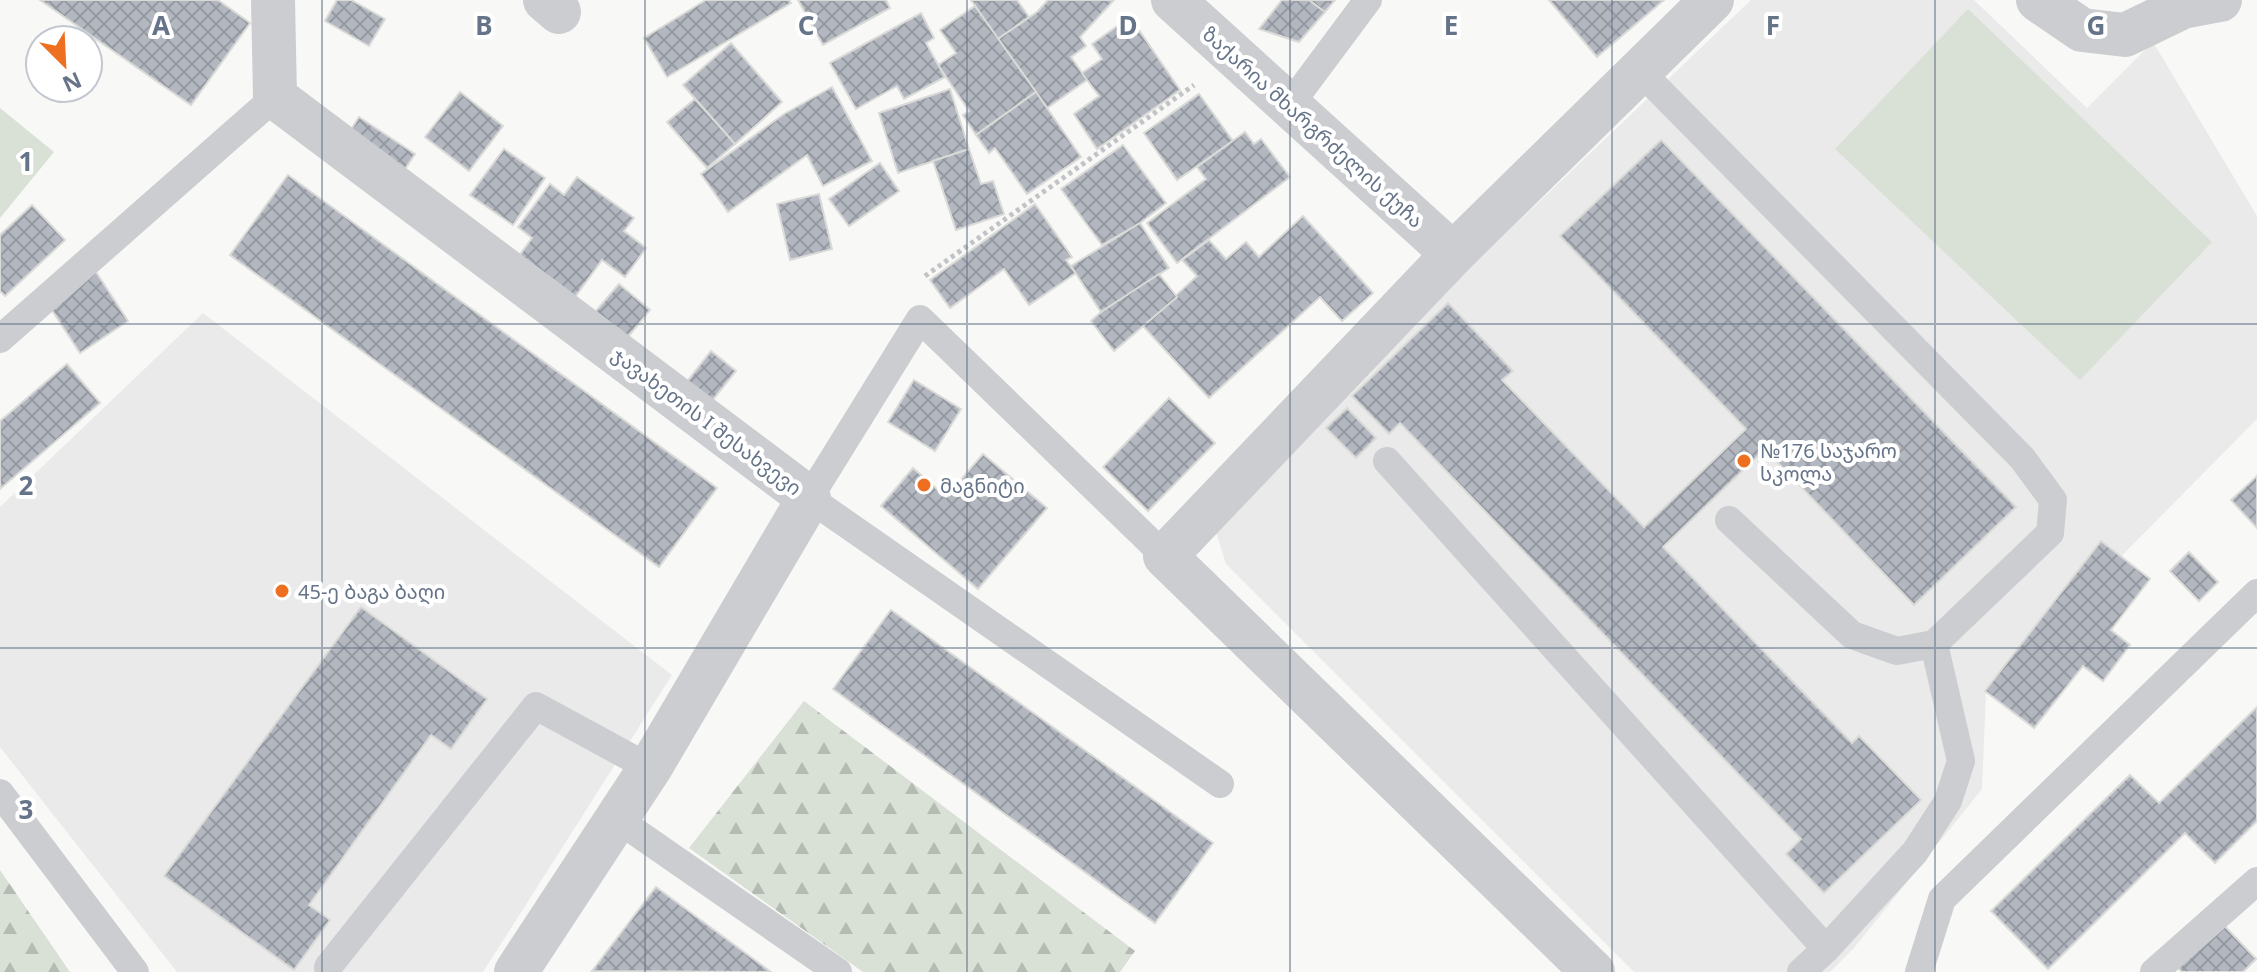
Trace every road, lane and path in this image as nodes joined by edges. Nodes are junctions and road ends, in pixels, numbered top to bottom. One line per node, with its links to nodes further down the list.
1 (273, 0): 9 (street)
2 (1173, 0): 7 (street, ზაქარია მხარგრძელის ქუჩა)
3 (1368, 0): 10 (lane)
4 (1712, 0): 8 (street)
5 (2038, 0): 6 (street)
6 (2220, 0)
7 (1235, 56): 10 (street, ზაქარია მხარგრძელის ქუჩა); 12 (path)
8 (1640, 71): 11 (street); 19 (lane)
9 (275, 97): 13 (lane); 15 (street, ჯავახეთის I შესახვევი)
10 (1289, 106): 11 (street, ზაქარია მხარგრძელის ქუჩა)
11 (1453, 254): 17 (street)
12 (920, 319): 15 (lane); 17 (lane)
13 (0, 339)
14 (1387, 461): 25 (lane)
15 (809, 498): 20 (street, ჯავახეთის I შესახვევი); 21 (lane)
16 (1729, 520): 19 (lane)
17 (1165, 556): 30 (street)
18 (2257, 593): 32 (lane)
19 (1934, 644): 25 (lane)
20 (650, 768): 23 (street, ჯავახეთის I შესახვევი); 26 (lane)
21 (1220, 784)
22 (0, 793): 27 (lane)
23 (617, 819): 28 (street, ჯავახეთის I შესახვევი); 29 (lane)
24 (2257, 881): 33 (lane)
25 (1826, 949): 31 (lane)
26 (328, 967)
27 (135, 972)
28 (516, 972)
29 (838, 972)
30 (1593, 972)
31 (1801, 972)
32 (1919, 972)
33 (2154, 972)

